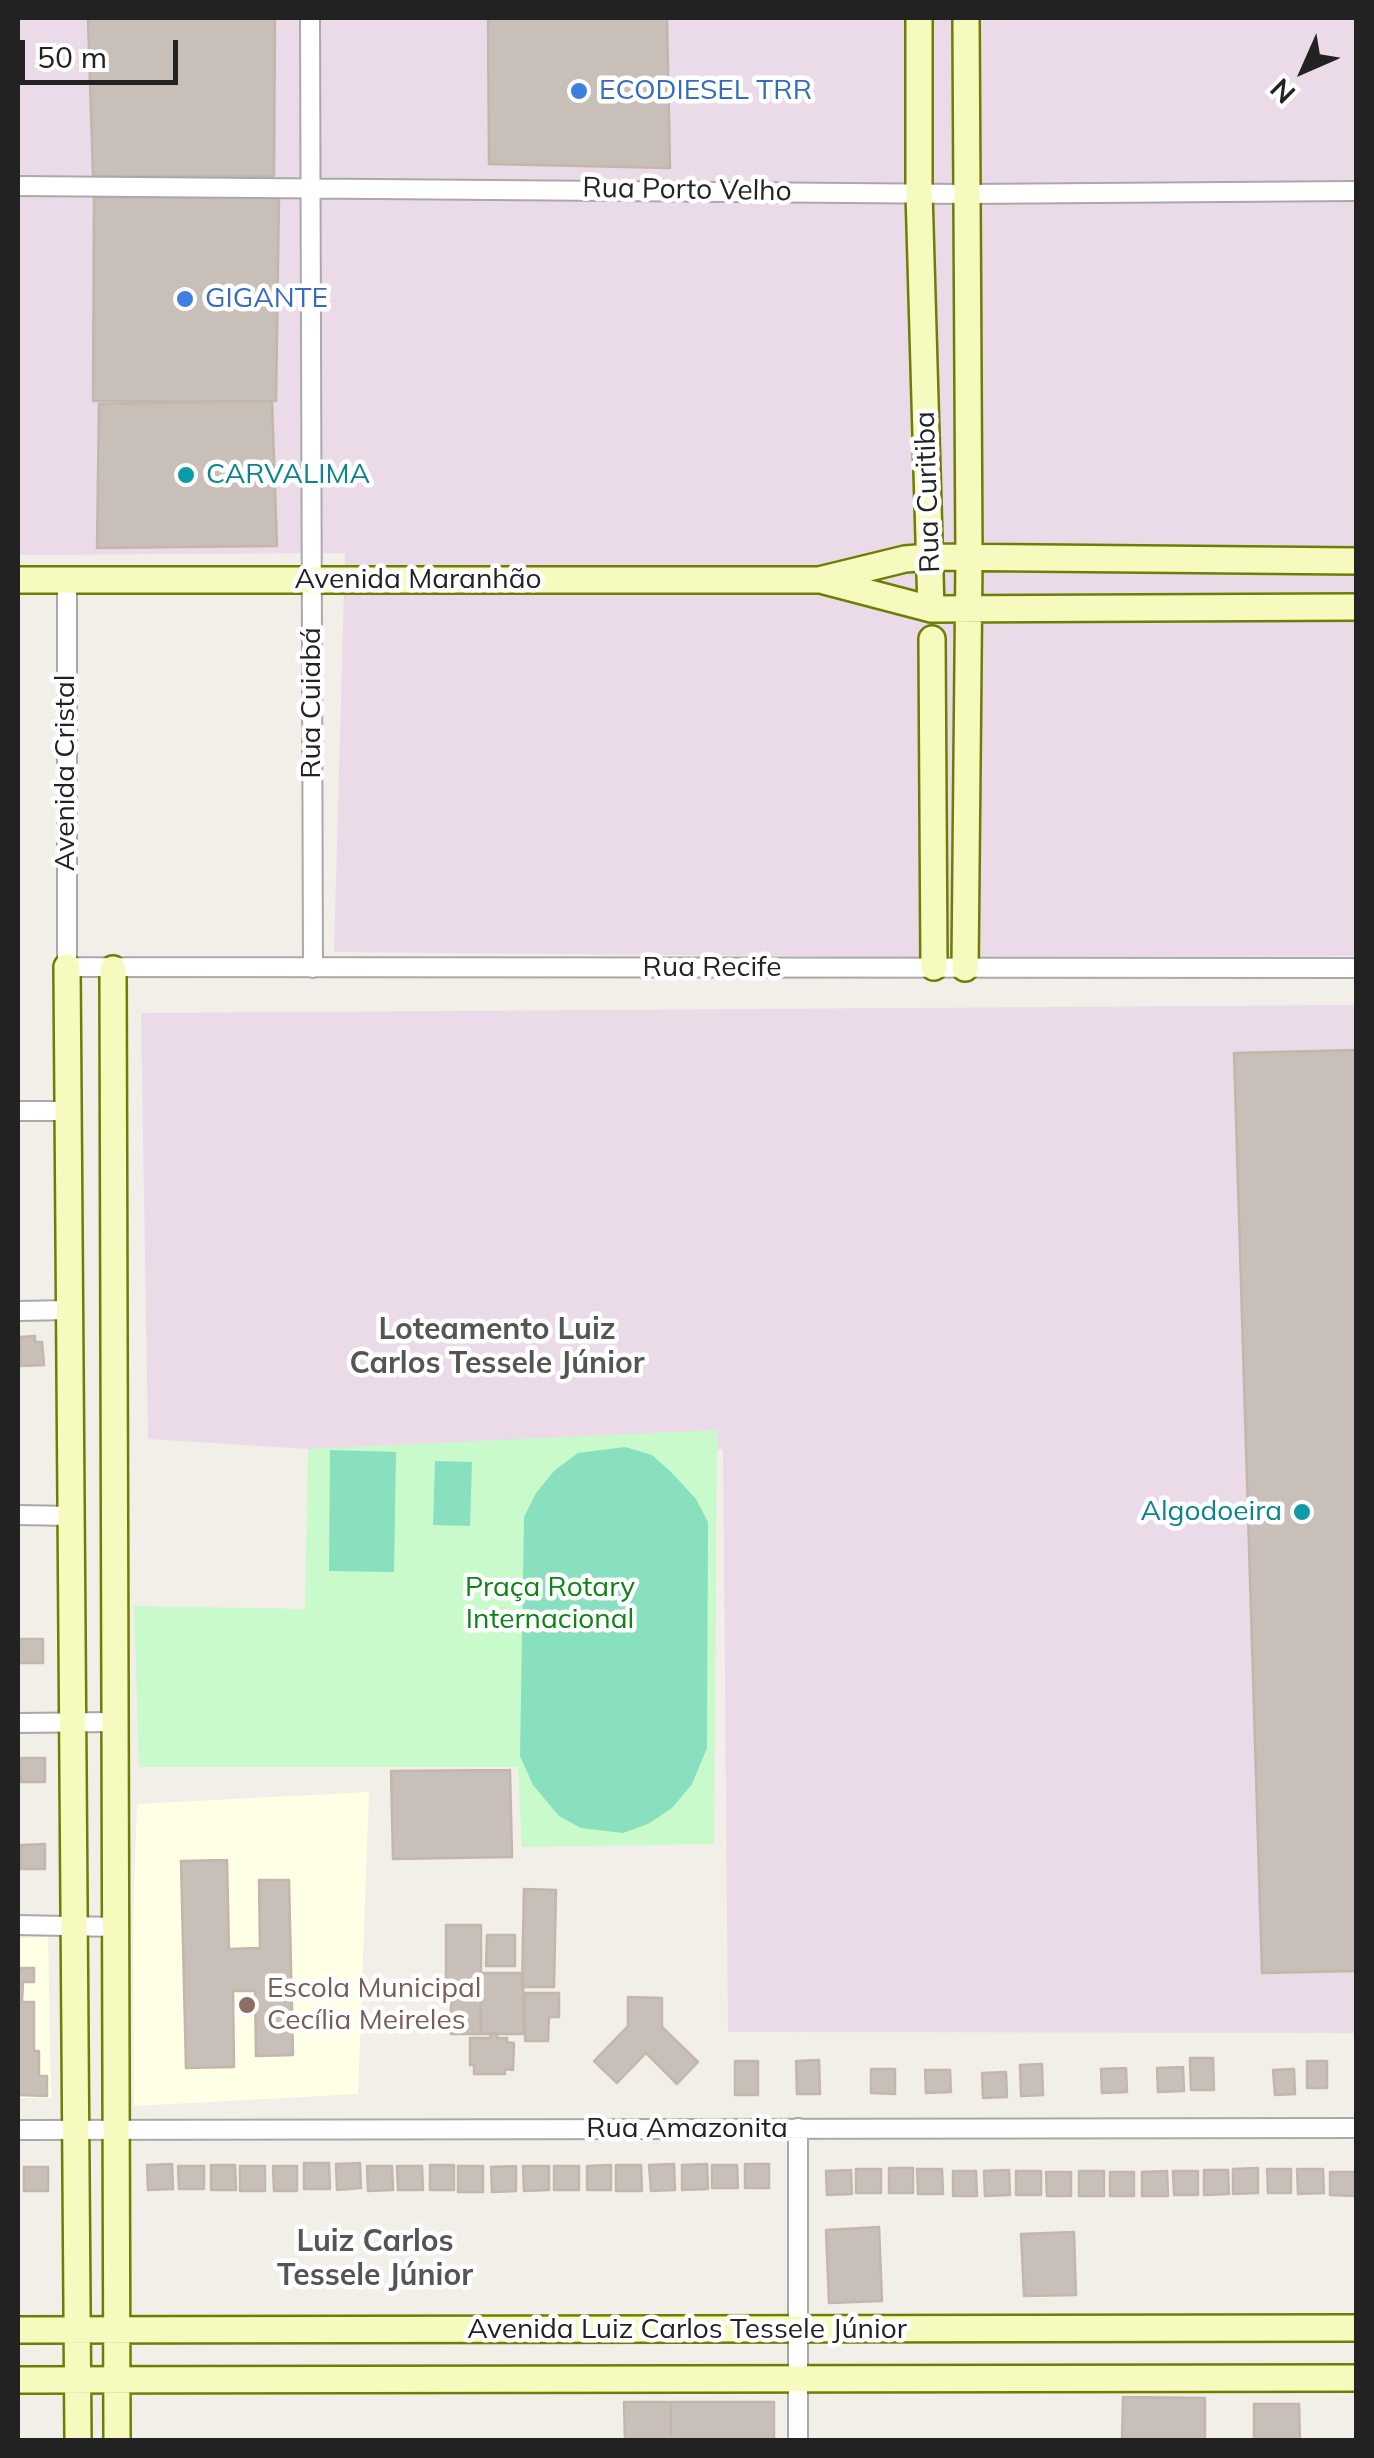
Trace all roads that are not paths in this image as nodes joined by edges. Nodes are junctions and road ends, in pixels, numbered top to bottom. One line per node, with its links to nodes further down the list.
1 (310, 18): 5 (street, Rua Cuiabá)
2 (919, 18): 7 (street, Rua Curitiba)
3 (966, 18): 8 (street, Rua Curitiba)
4 (18, 186): 5 (street, Rua Porto Velho)
5 (311, 186): 7 (street, Rua Porto Velho); 14 (street, Rua Cuiabá)
6 (1356, 190): 8 (street, Rua Porto Velho)
7 (919, 192): 8 (street, Rua Porto Velho); 9 (street, Rua Curitiba)
8 (966, 194): 10 (street, Rua Curitiba)
9 (930, 557): 10 (street); 15 (street); 17 (street, Rua Curitiba)
10 (969, 559): 11 (street); 18 (street, Rua Curitiba)
11 (1356, 561)
12 (67, 579): 13 (street, Avenida Maranhão); 14 (street, Avenida Maranhão); 20 (street, Avenida Cristal)
13 (18, 580)
14 (311, 580): 15 (street, Avenida Maranhão); 22 (street, Rua Cuiabá)
15 (820, 580): 17 (street)
16 (1356, 607): 18 (street)
17 (932, 608): 18 (street); 19 (street, Rua Curitiba)
18 (968, 610): 23 (street)
19 (932, 638): 21 (street, Rua Curitiba)
20 (66, 967): 25 (street, Rua Recife); 27 (street)
21 (934, 967): 22 (street, Rua Recife); 23 (street, Rua Recife)
22 (313, 968): 25 (street, Rua Recife)
23 (965, 968): 24 (street, Rua Recife)
24 (1356, 968)
25 (114, 969): 33 (street)
26 (18, 1111): 27 (street)
27 (68, 1111): 28 (street)
28 (69, 1310): 29 (street); 31 (street)
29 (18, 1311)
30 (18, 1515): 31 (street)
31 (71, 1516): 34 (street)
32 (18, 1722): 34 (street)
33 (115, 1722): 34 (street); 37 (street)
34 (72, 1723): 36 (street)
35 (18, 1925): 36 (street)
36 (74, 1925): 37 (street); 41 (street)
37 (116, 1927): 42 (street)
38 (798, 2128): 39 (street, Rua Amazonita); 42 (street, Rua Amazonita); 47 (street)
39 (1356, 2128)
40 (18, 2130): 41 (street, Rua Amazonita)
41 (75, 2130): 42 (street, Rua Amazonita); 45 (street)
42 (116, 2131): 46 (street)
43 (1356, 2328): 47 (street, Avenida Luiz Carlos Tessele Júnior)
44 (18, 2330): 45 (street, Avenida Luiz Carlos Tessele Júnior)
45 (77, 2330): 46 (street, Avenida Luiz Carlos Tessele Júnior); 52 (street)
46 (116, 2330): 47 (street, Avenida Luiz Carlos Tessele Júnior); 50 (street)
47 (798, 2331): 48 (street)
48 (798, 2378): 49 (street, Avenida Luiz Carlos Tessele Júnior); 50 (street, Avenida Luiz Carlos Tessele Júnior); 55 (street)
49 (1356, 2378)
50 (117, 2379): 52 (street, Avenida Luiz Carlos Tessele Júnior); 54 (street)
51 (18, 2380): 52 (street, Avenida Luiz Carlos Tessele Júnior)
52 (77, 2380): 53 (street)
53 (78, 2440)
54 (117, 2440)
55 (798, 2440)

